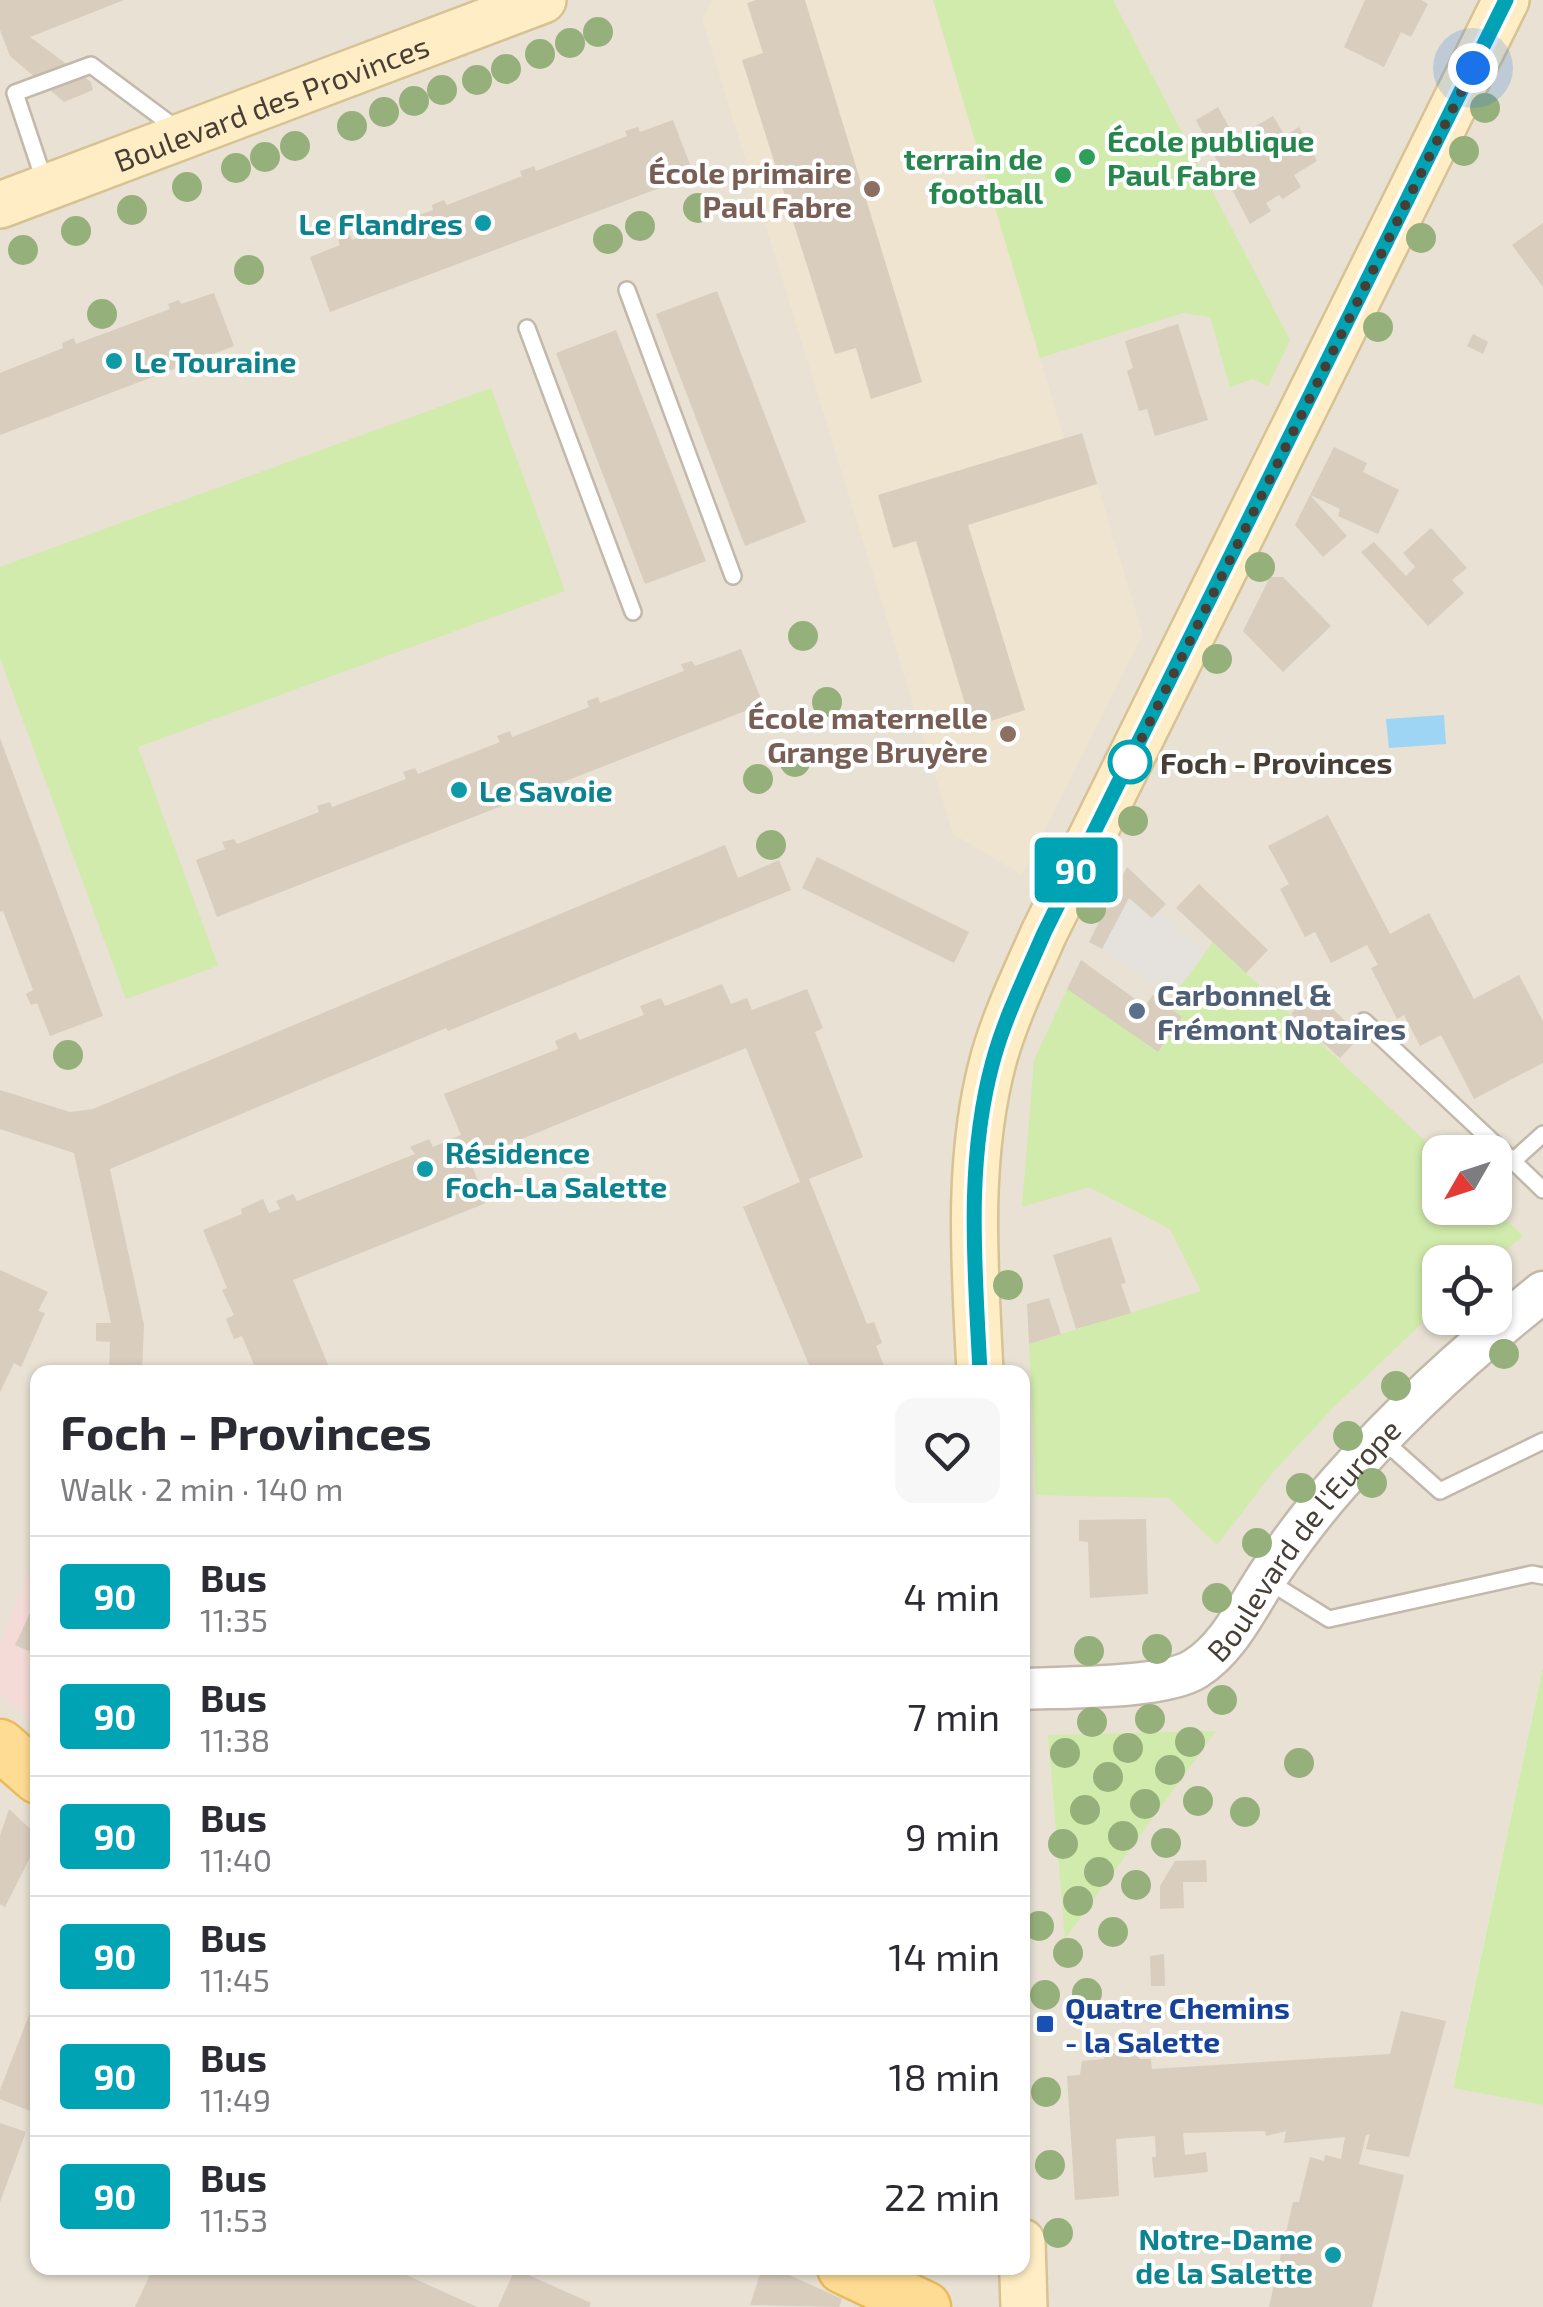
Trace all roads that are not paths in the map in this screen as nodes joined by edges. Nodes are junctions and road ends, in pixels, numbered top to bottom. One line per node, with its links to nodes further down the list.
1 (543, 0): 3 (main road, Boulevard des Provinces)
2 (1506, 0): 15 (main road)
3 (184, 134): 4 (main road, Boulevard des Provinces); 4 (lane)
4 (46, 188): 5 (main road, Boulevard des Provinces)
5 (0, 205)
6 (627, 290): 8 (lane)
7 (527, 328): 9 (lane)
8 (733, 576)
9 (633, 612)
10 (1364, 1021): 12 (lane)
11 (1543, 1134): 12 (lane)
12 (1513, 1161): 13 (lane)
13 (1543, 1190)
14 (1543, 1292): 16 (street, Boulevard de l'Europe)
15 (980, 1365)
16 (1381, 1438): 17 (lane); 19 (street, Boulevard de l'Europe)
17 (1543, 1441)
18 (1543, 1576): 19 (lane)
19 (1266, 1580): 20 (street, Boulevard de l'Europe)
20 (1030, 1688)
21 (0, 1745): 22 (main road)
22 (30, 1771)
23 (858, 2275): 25 (main road)
24 (1023, 2275): 26 (main road)
25 (925, 2307)
26 (1024, 2307)

